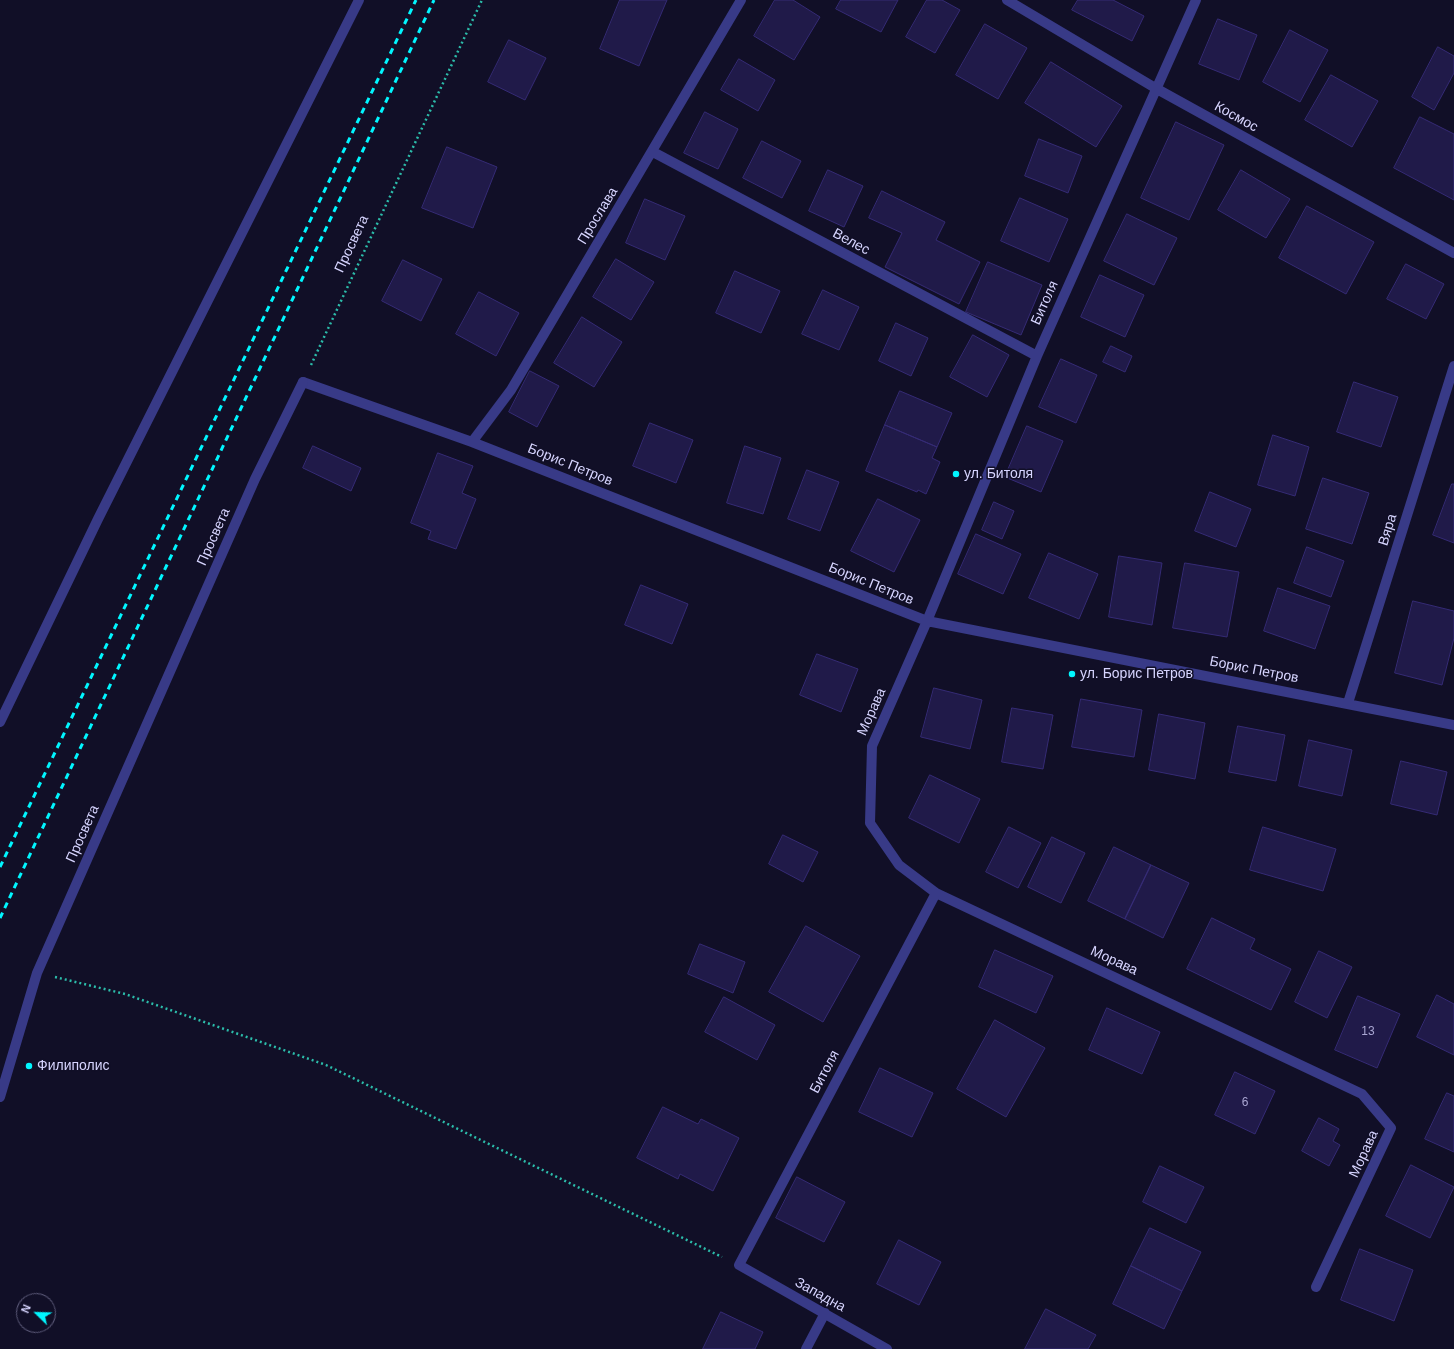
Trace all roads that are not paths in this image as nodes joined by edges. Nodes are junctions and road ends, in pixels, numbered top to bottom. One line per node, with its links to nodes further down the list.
1 (359, 0): 14 (street)
2 (741, 0): 6 (street, Прослава)
3 (1007, 0): 5 (street, Космос)
4 (1196, 0): 5 (street, Битоля)
5 (1157, 89): 7 (street, Космос); 8 (street, Битоля)
6 (653, 152): 8 (street, Велес); 11 (street, Прослава)
7 (1454, 253)
8 (1037, 356): 12 (street, Битоля)
9 (1454, 366): 13 (street, Вяра)
10 (303, 382): 11 (street, Борис Петров); 17 (street, Просвета)
11 (472, 442): 12 (street, Борис Петров)
12 (927, 621): 13 (street, Борис Петров); 16 (street, Морава)
13 (1348, 703): 15 (street, Борис Петров)
14 (0, 722)
15 (1454, 724)
16 (936, 893): 18 (street, Битоля); 19 (street, Морава)
17 (0, 1097)
18 (739, 1265): 20 (street, Западна)
19 (1316, 1287)
20 (825, 1314): 21 (street); 22 (street, Западна)
21 (806, 1349)
22 (887, 1349)

